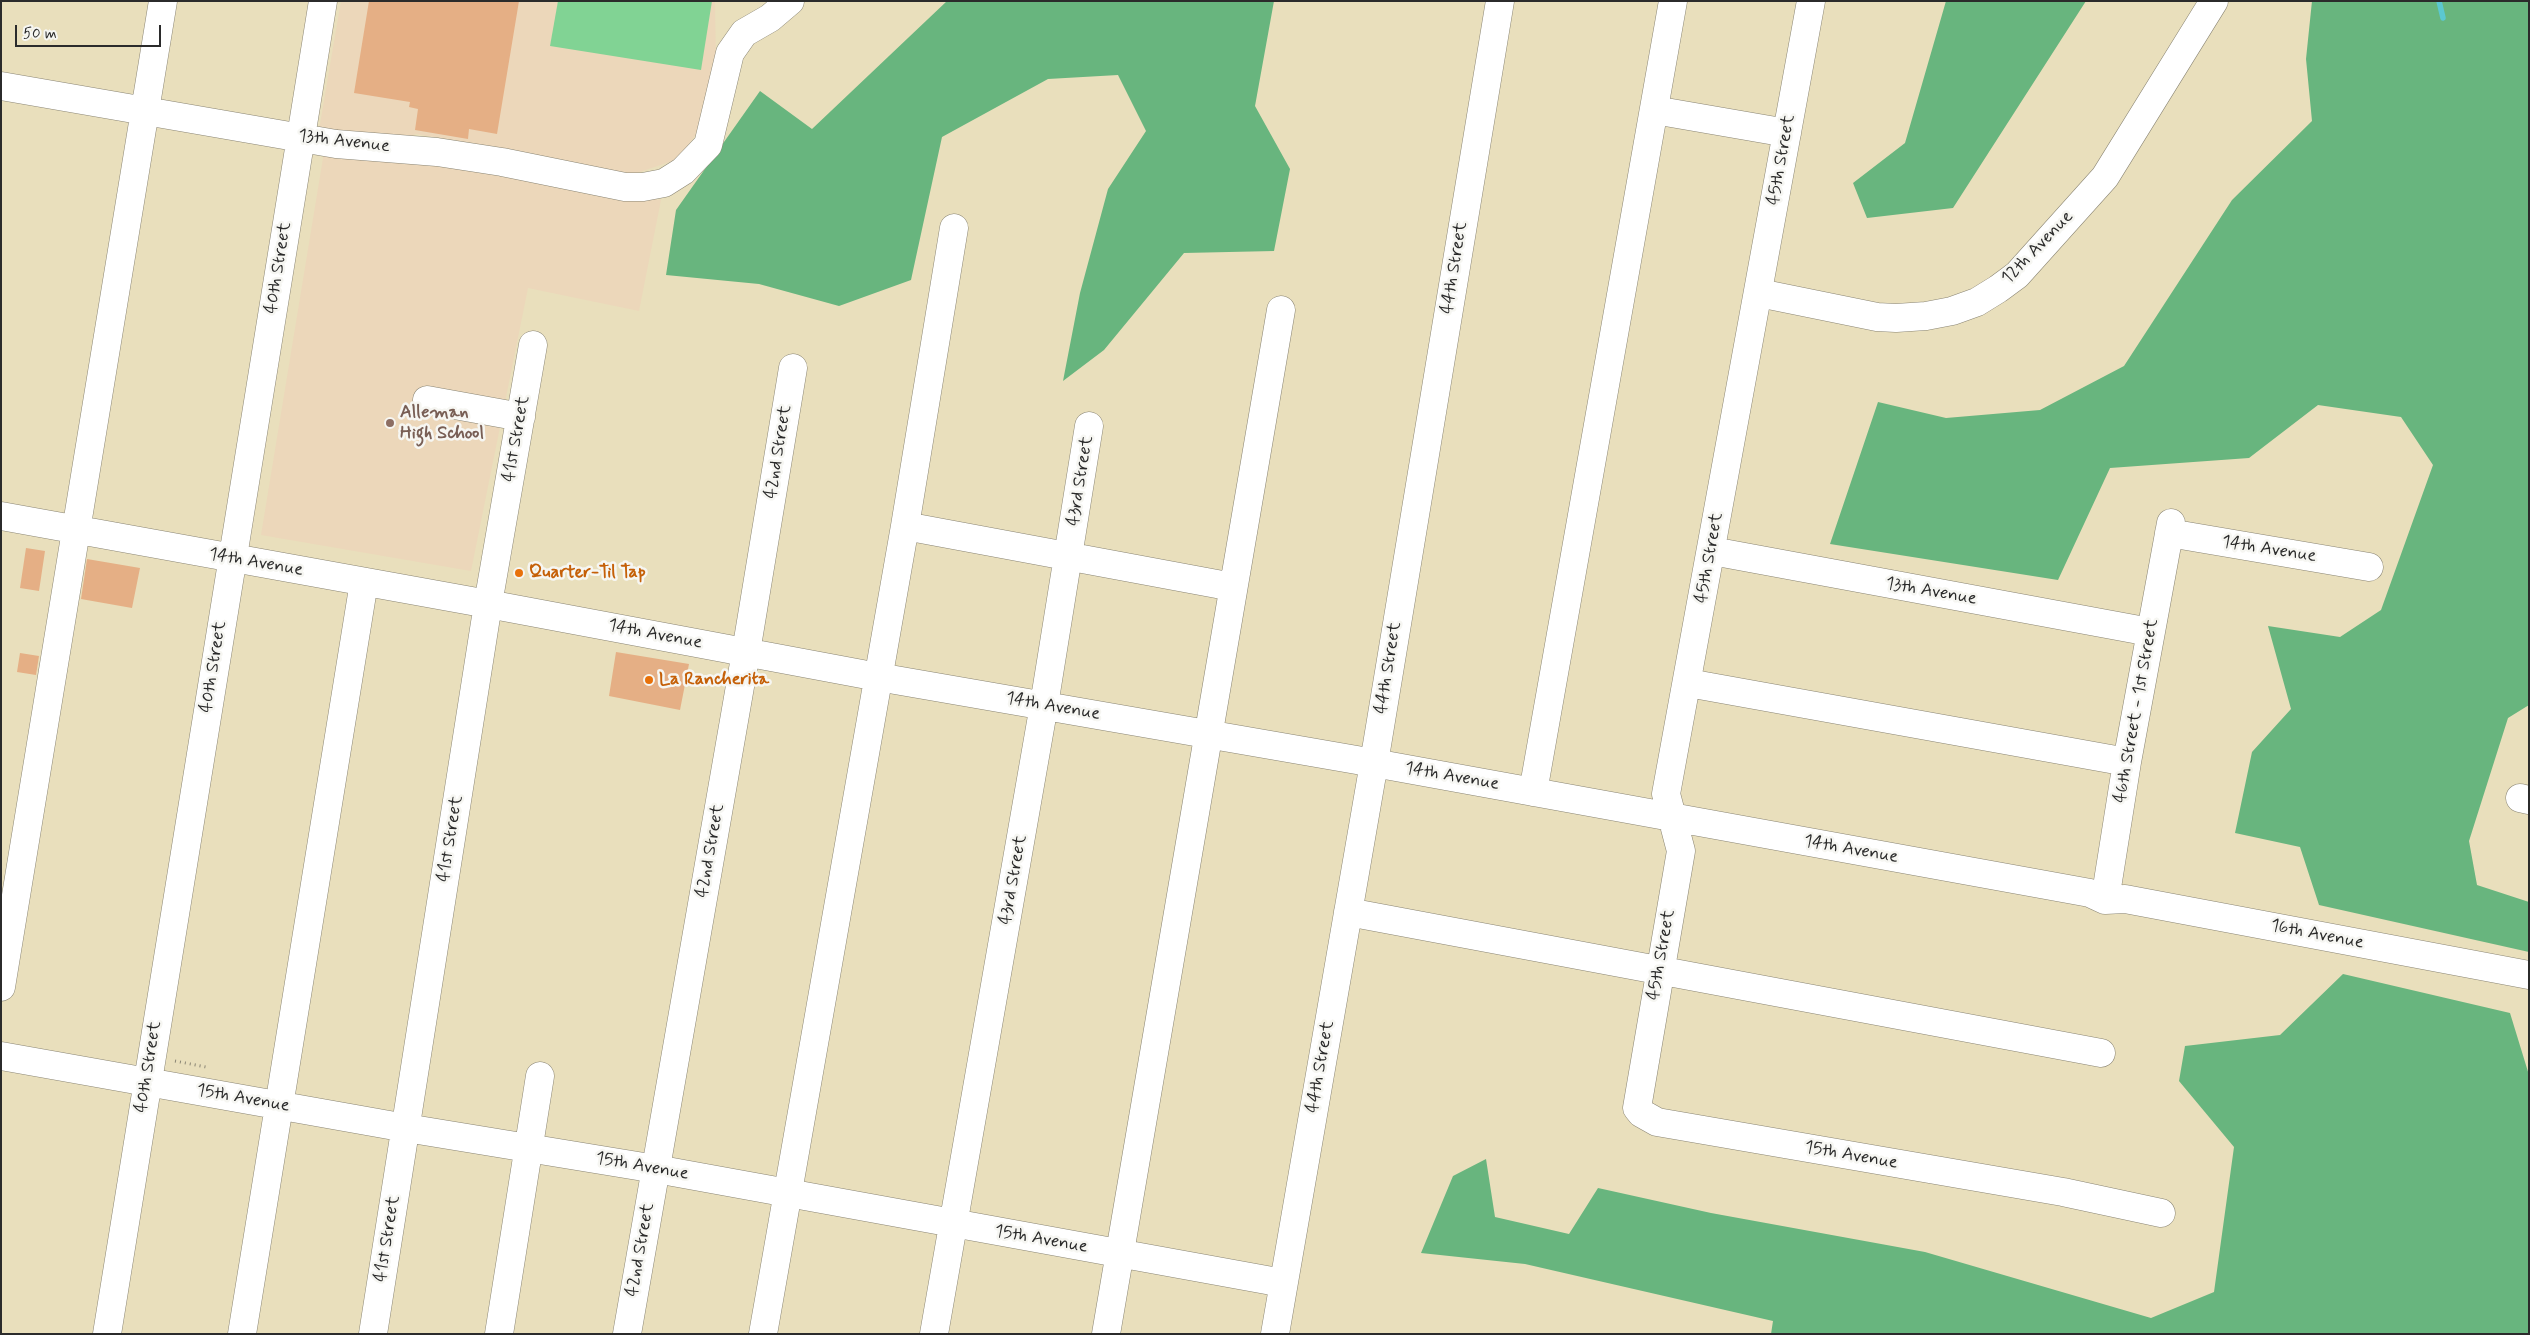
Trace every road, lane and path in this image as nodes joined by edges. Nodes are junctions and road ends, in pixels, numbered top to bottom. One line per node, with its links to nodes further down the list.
1 (163, 1): 10 (street)
2 (323, 1): 12 (street, 40th Street)
3 (790, 1): 12 (street, 13th Avenue)
4 (1500, 1): 39 (street, 44th Street)
5 (1673, 1): 9 (street)
6 (1811, 1): 11 (street, 45th Street)
7 (2214, 1): 14 (street, 12th Avenue)
8 (1, 86): 10 (street, 13th Avenue)
9 (1654, 110): 11 (street); 40 (street)
10 (146, 111): 12 (street, 13th Avenue); 24 (street)
11 (1787, 133): 14 (street, 45th Street)
12 (300, 138): 27 (street, 40th Street)
13 (954, 228): 22 (street)
14 (1759, 293): 25 (street, 45th Street)
15 (1281, 310): 30 (street)
16 (533, 345): 19 (street, 41st Street)
17 (793, 368): 33 (street, 42nd Street)
18 (427, 400): 19 (street)
19 (521, 417): 31 (street, 41st Street)
20 (1089, 426): 26 (street, 43rd Street)
21 (1, 516): 24 (street, 14th Avenue)
22 (905, 526): 26 (street); 34 (street)
23 (2170, 528): 28 (street, 14th Avenue); 32 (street, 46th Street - 1st Street)
24 (75, 530): 27 (street, 14th Avenue); 46 (street)
25 (1712, 551): 32 (street, 13th Avenue); 35 (street, 45th Street)
26 (1069, 556): 30 (street); 36 (street, 43rd Street)
27 (232, 559): 29 (street, 14th Avenue); 50 (street, 40th Street)
28 (2369, 566)
29 (364, 582): 31 (street, 14th Avenue); 51 (street)
30 (1233, 586): 37 (street)
31 (488, 604): 33 (street, 14th Avenue); 53 (street, 41st Street)
32 (2150, 632): 38 (street, 46th Street - 1st Street)
33 (746, 652): 34 (street, 14th Avenue); 55 (street, 42nd Street)
34 (878, 677): 36 (street, 14th Avenue); 56 (street)
35 (1688, 683): 38 (street); 41 (street, 45th Street)
36 (1044, 705): 37 (street, 14th Avenue); 58 (street, 43rd Street)
37 (1207, 735): 39 (street, 14th Avenue); 59 (street)
38 (2127, 762): 42 (street, 46th Street - 1st Street)
39 (1374, 763): 40 (street, 14th Avenue); 43 (street, 44th Street)
40 (1533, 792): 41 (street, 14th Avenue)
41 (1673, 818): 42 (street, 14th Avenue); 44 (street, 45th Street)
42 (2105, 900): 45 (street, 16th Avenue)
43 (1348, 912): 44 (street); 60 (street, 44th Street)
44 (1660, 970): 47 (street); 52 (street, 45th Street)
45 (2529, 975)
46 (1, 987)
47 (2101, 1053)
48 (1, 1056): 50 (street, 15th Avenue)
49 (540, 1076): 54 (street)
50 (147, 1082): 51 (street, 15th Avenue); 61 (street, 40th Street)
51 (280, 1105): 53 (street, 15th Avenue); 62 (street)
52 (1641, 1113): 57 (street, 15th Avenue)
53 (406, 1128): 54 (street, 15th Avenue); 63 (street, 41st Street)
54 (530, 1148): 55 (street, 15th Avenue); 64 (street)
55 (656, 1169): 56 (street, 15th Avenue); 65 (street, 42nd Street)
56 (786, 1194): 58 (street, 15th Avenue); 66 (street)
57 (2161, 1213)
58 (954, 1224): 59 (street, 15th Avenue); 67 (street, 43rd Street)
59 (1120, 1254): 60 (street, 15th Avenue); 68 (street)
60 (1283, 1283): 69 (street, 44th Street)
61 (107, 1334)
62 (242, 1334)
63 (372, 1334)
64 (499, 1334)
65 (627, 1334)
66 (763, 1334)
67 (934, 1334)
68 (1106, 1334)
69 (1275, 1334)

